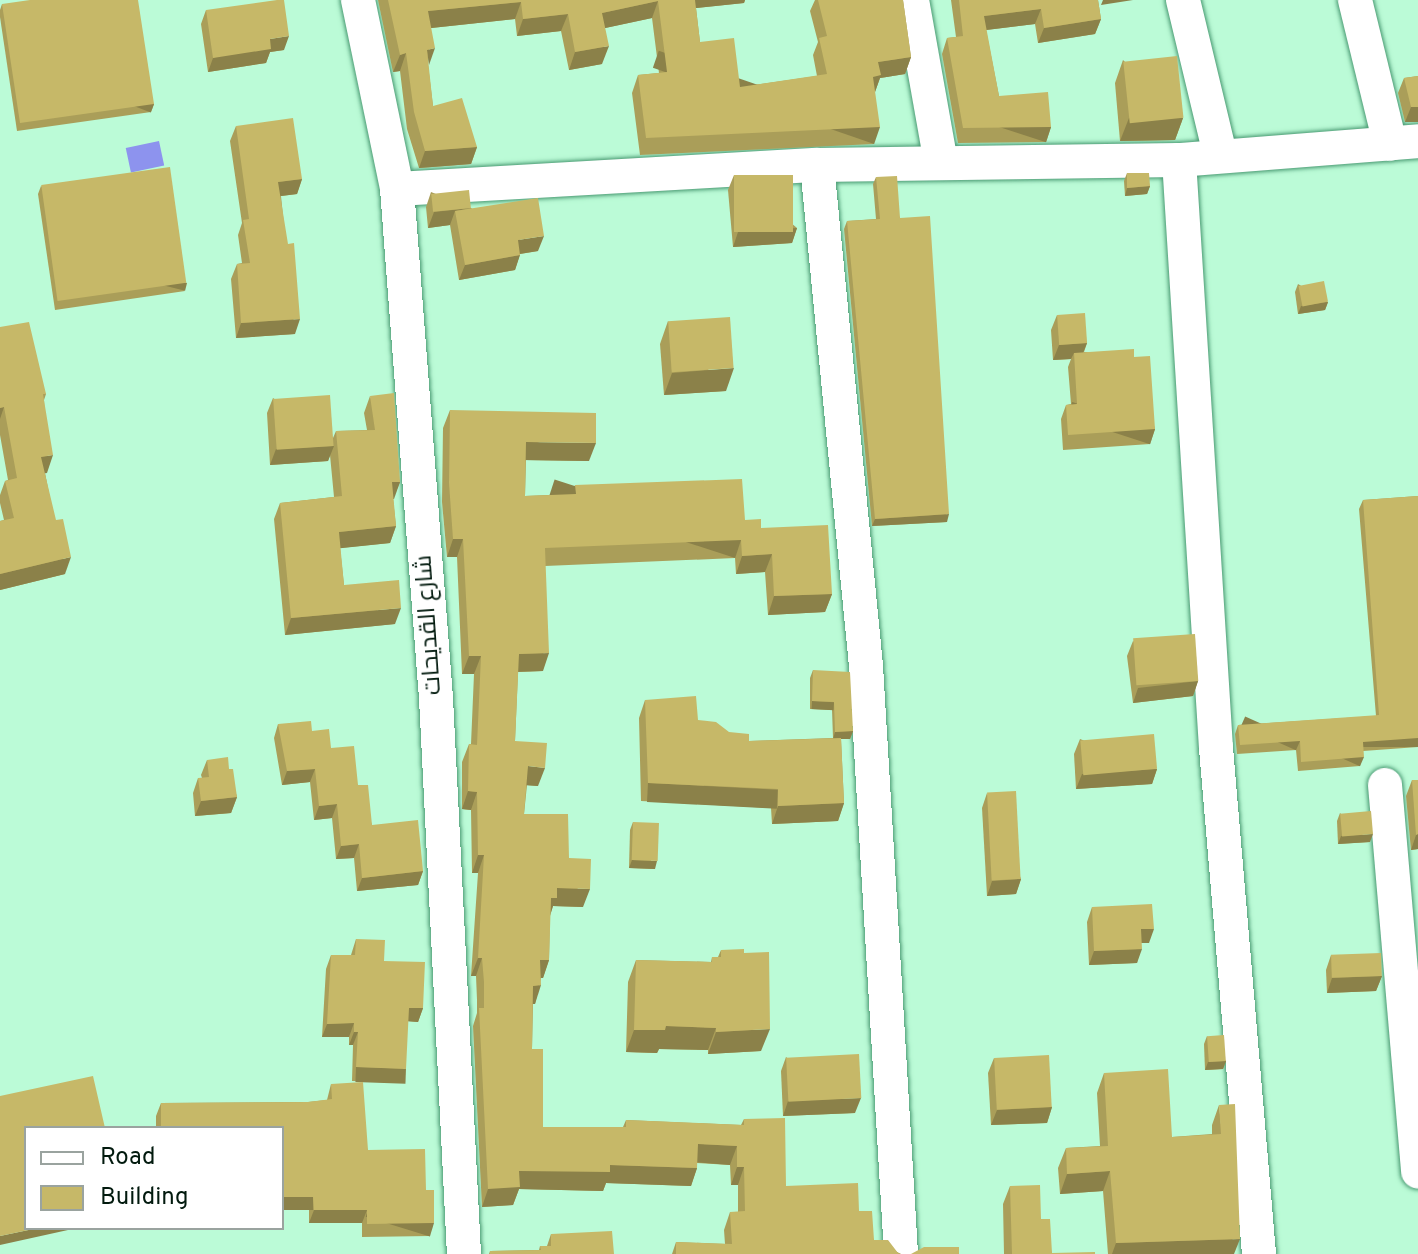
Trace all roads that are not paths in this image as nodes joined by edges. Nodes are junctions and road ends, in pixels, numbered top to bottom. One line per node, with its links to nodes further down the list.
1 (358, 0): 10 (street, شارع القديحات)
2 (912, 0): 8 (street)
3 (1183, 0): 6 (street)
4 (1355, 0): 5 (street)
5 (1404, 142): 6 (street)
6 (1220, 154): 7 (street)
7 (1179, 160): 8 (street); 15 (street)
8 (941, 162): 9 (street)
9 (817, 165): 10 (street); 14 (street)
10 (397, 189): 13 (street, شارع القديحات)
11 (1385, 785): 12 (street)
12 (1418, 1172)
13 (464, 1254)
14 (901, 1254)
15 (1259, 1254)

